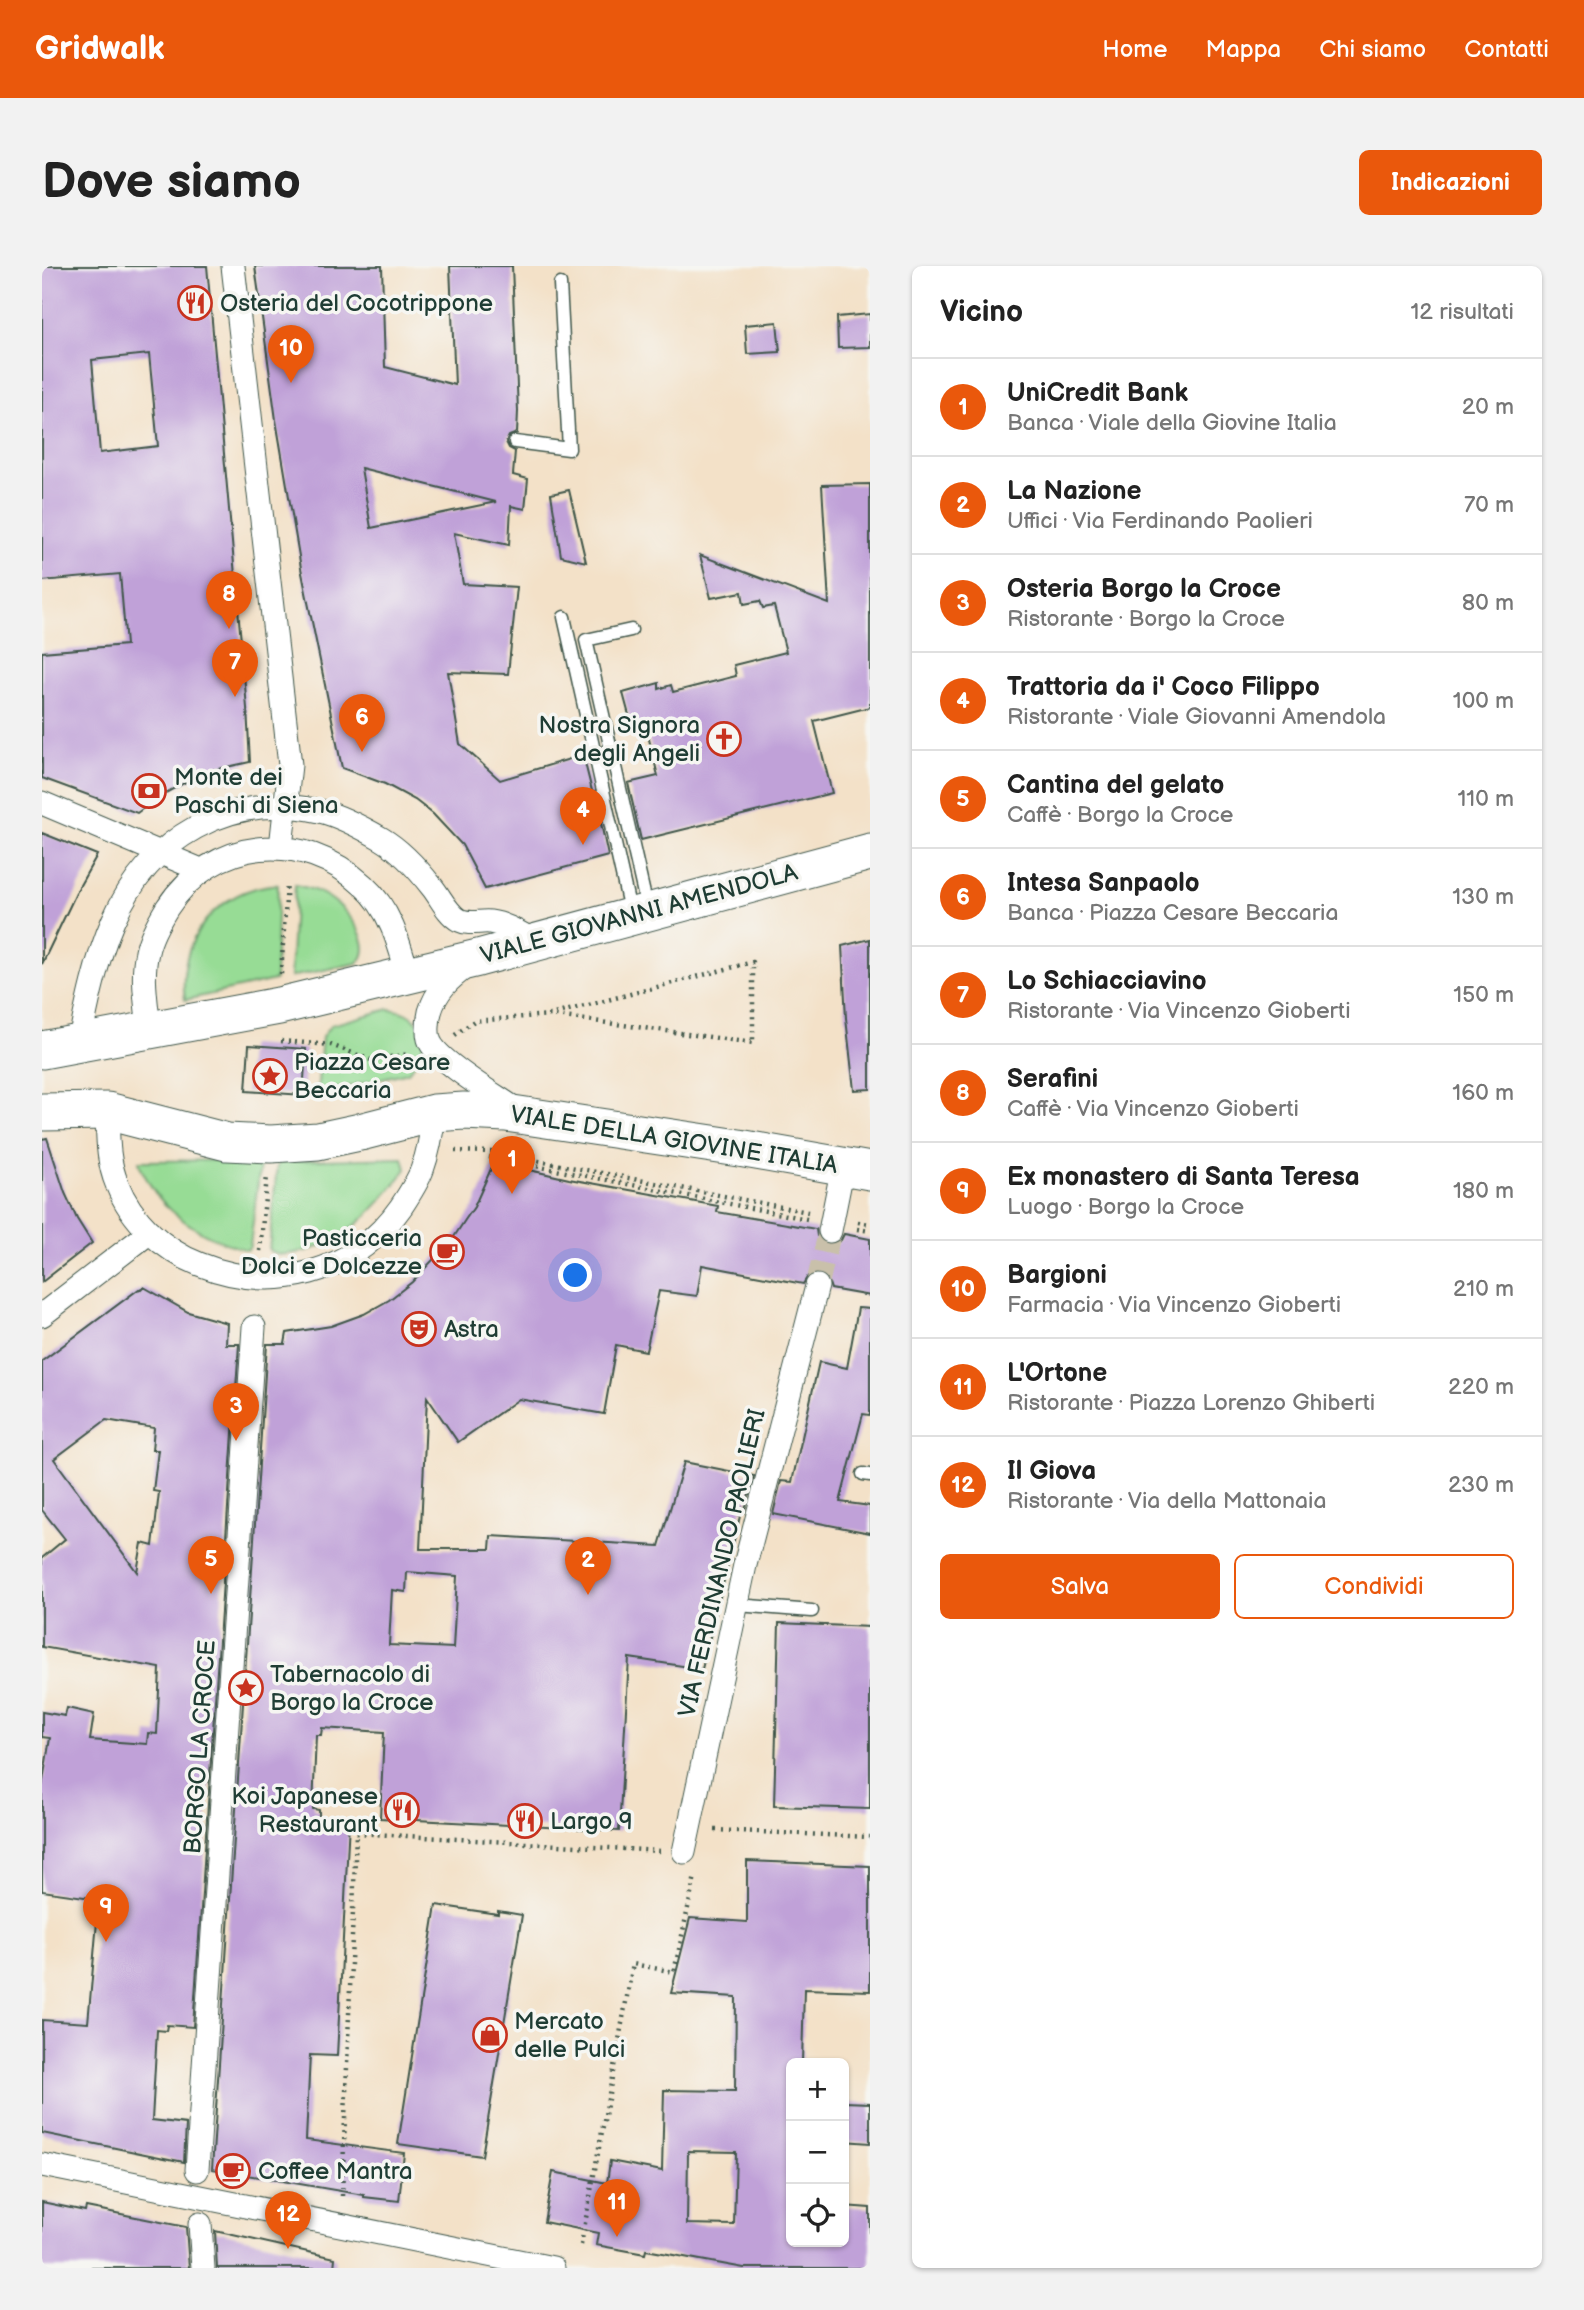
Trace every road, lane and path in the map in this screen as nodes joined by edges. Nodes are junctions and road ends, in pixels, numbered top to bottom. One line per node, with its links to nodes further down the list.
1 (233, 266): 7 (street)
2 (560, 284): 3 (lane)
3 (515, 442)
4 (564, 617): 13 (lane)
5 (631, 630): 13 (lane)
6 (42, 803): 9 (street)
7 (286, 806): 8 (street); 9 (street); 14 (street)
8 (281, 847): 11 (street); 16 (street)
9 (162, 852): 11 (street); 21 (street)
10 (870, 852): 13 (main road, VIALE GIOVANNI AMENDOLA)
11 (201, 870): 19 (street)
12 (287, 884): 17 (path)
13 (640, 913): 14 (main road, VIALE GIOVANNI AMENDOLA)
14 (534, 941): 15 (main road, VIALE GIOVANNI AMENDOLA)
15 (478, 958): 16 (main road, VIALE GIOVANNI AMENDOLA); 22 (street)
16 (408, 975): 19 (main road)
17 (281, 979)
18 (550, 1015): 18 (path); 22 (path)
19 (149, 1031): 21 (main road)
20 (277, 1041): 22 (path)
21 (79, 1045): 23 (main road)
22 (434, 1049): 27 (street)
23 (42, 1050)
24 (107, 1111): 25 (main road); 28 (main road); 34 (street)
25 (42, 1112)
26 (434, 1113): 27 (main road, VIALE DELLA GIOVINE ITALIA); 28 (main road, VIALE DELLA GIOVINE ITALIA); 34 (street)
27 (526, 1116): 30 (main road, VIALE DELLA GIOVINE ITALIA)
28 (269, 1154): 35 (path)
29 (490, 1154): 31 (path)
30 (856, 1168): 31 (street)
31 (831, 1224): 32 (path); 33 (path)
32 (870, 1224)
33 (870, 1231)
34 (150, 1232): 37 (street)
35 (260, 1253)
36 (817, 1286): 39 (street, VIA FERDINANDO PAOLIERI)
37 (42, 1315)
38 (254, 1327): 45 (street, BORGO LA CROCE)
39 (737, 1605): 40 (lane); 41 (street, VIA FERDINANDO PAOLIERI)
40 (812, 1611)
41 (689, 1829): 42 (path); 43 (street, VIA FERDINANDO PAOLIERI)
42 (870, 1837)
43 (684, 1852): 46 (path)
44 (42, 2165): 48 (street)
45 (197, 2170)
46 (342, 2196)
47 (200, 2224): 49 (street)
48 (495, 2262): 50 (street)
49 (203, 2268)
50 (553, 2268)

